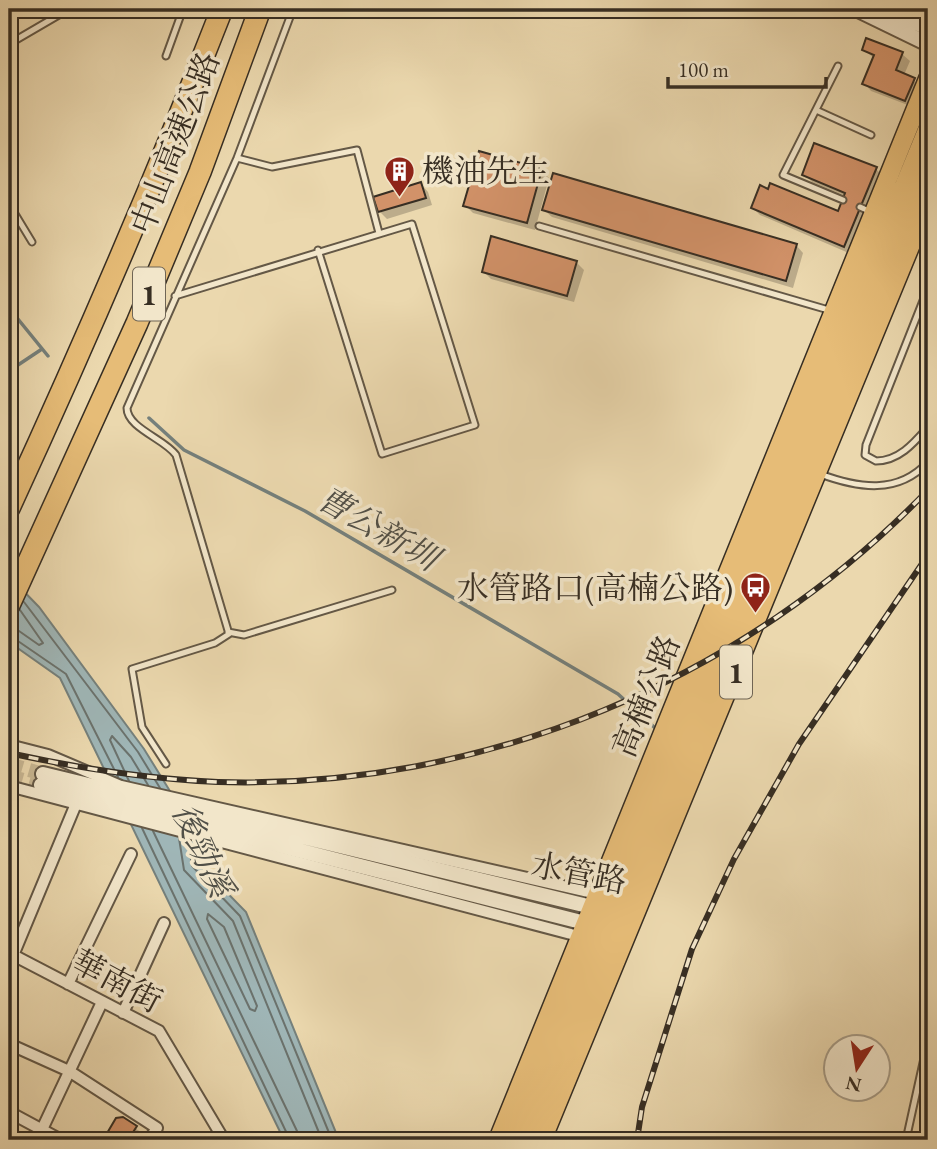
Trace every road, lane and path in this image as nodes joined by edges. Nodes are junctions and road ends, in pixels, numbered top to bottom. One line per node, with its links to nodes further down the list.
1 (69, 9): 9 (lane)
2 (183, 9): 11 (lane)
3 (222, 9): 32 (highway, 中山高速公路 / 1)
4 (260, 9): 34 (highway, 中山高速公路 / 1)
5 (293, 9): 17 (lane)
6 (856, 9): 10 (street)
7 (886, 9): 8 (street)
8 (928, 28)
9 (9, 44)
10 (928, 44)
11 (166, 56)
12 (838, 65): 14 (lane)
13 (928, 79): 28 (main road, 高楠公路 / 1)
14 (816, 110): 16 (lane); 19 (lane)
15 (928, 128): 28 (main road, 高楠公路 / 1)
16 (871, 135)
17 (237, 158): 23 (lane); 27 (lane)
18 (928, 164): 31 (main road, 高楠公路 / 1)
19 (842, 200)
20 (9, 204): 24 (lane)
21 (928, 204): 31 (main road, 高楠公路 / 1)
22 (540, 226): 28 (lane)
23 (379, 233): 25 (lane); 25 (lane)
24 (32, 243)
25 (318, 250): 27 (lane)
26 (928, 288): 29 (lane)
27 (175, 296): 35 (lane)
28 (841, 314): 31 (main road, 高楠公路 / 1)
29 (928, 427)
30 (928, 461): 31 (lane)
31 (797, 466): 44 (main road, 高楠公路 / 1); 44 (main road, 高楠公路 / 1)
32 (9, 508)
33 (392, 590): 35 (lane)
34 (9, 604)
35 (228, 632): 37 (lane)
36 (9, 745): 41 (street)
37 (166, 764)
38 (42, 779): 40 (street)
39 (9, 786): 40 (street)
40 (79, 793): 41 (street); 41 (street); 46 (street)
41 (121, 800): 42 (street); 42 (street)
42 (209, 821): 44 (street, 水管路); 44 (street, 水管路)
43 (131, 854): 47 (street)
44 (607, 920): 59 (main road, 高楠公路 / 1); 60 (main road, 高楠公路 / 1); 61 (main road, 高楠公路 / 1); 62 (main road, 高楠公路 / 1)
45 (164, 923): 49 (street)
46 (11, 960): 47 (street, 華南街)
47 (68, 984): 48 (street, 華南街)
48 (102, 1002): 49 (street, 華南街); 52 (street)
49 (123, 1013): 58 (street, 華南街)
50 (928, 1040): 63 (lane)
51 (9, 1044): 52 (street)
52 (69, 1071): 54 (street); 57 (street)
53 (9, 1112): 54 (street)
54 (42, 1128): 55 (street); 56 (street)
55 (37, 1140)
56 (61, 1140)
57 (149, 1140)
58 (224, 1140)
59 (498, 1140)
60 (514, 1140)
61 (528, 1140)
62 (542, 1140)
63 (906, 1140)

